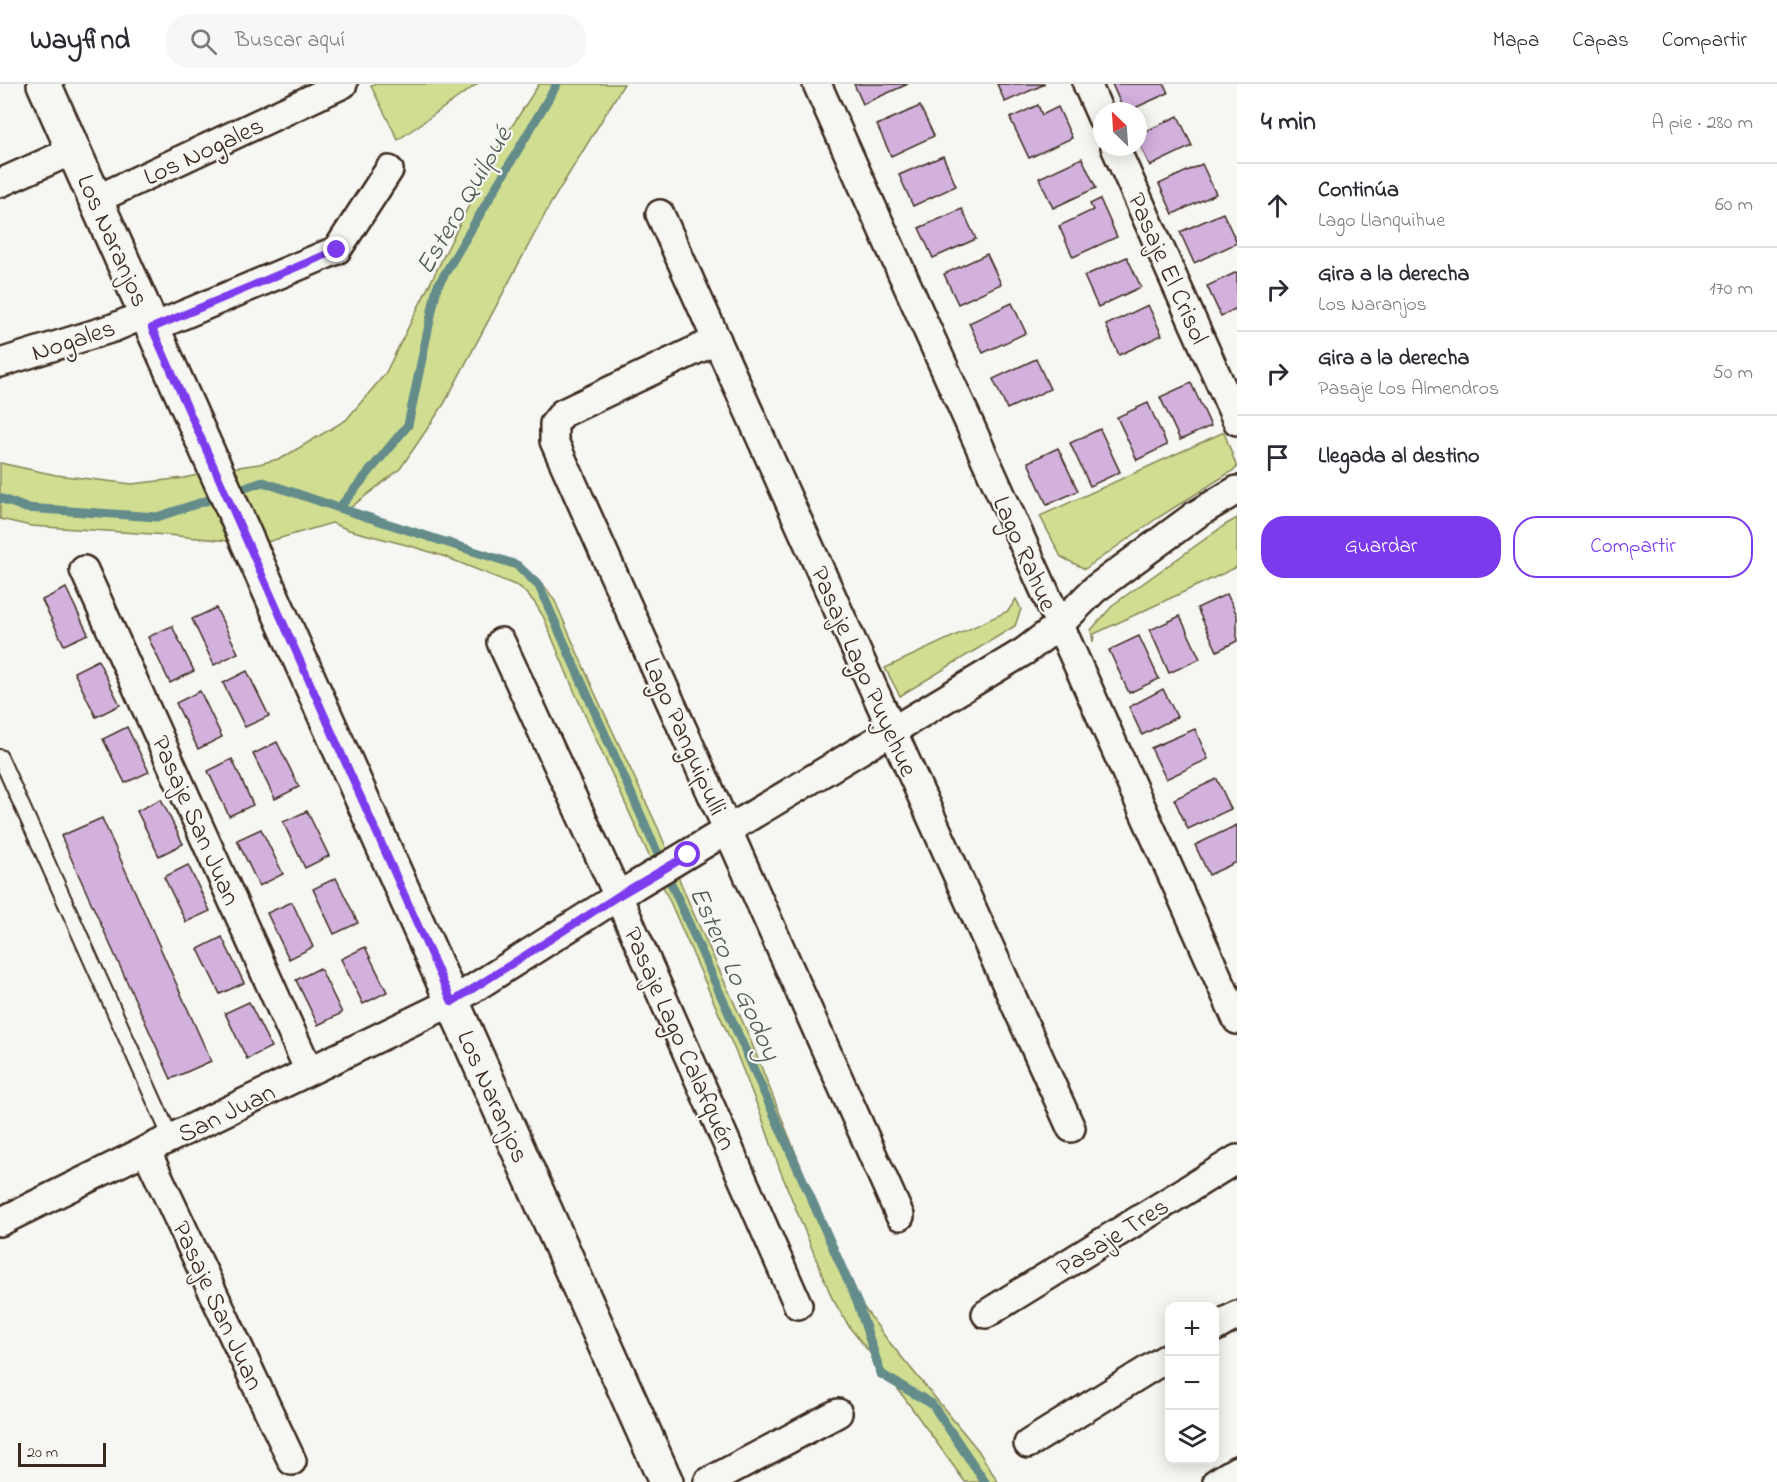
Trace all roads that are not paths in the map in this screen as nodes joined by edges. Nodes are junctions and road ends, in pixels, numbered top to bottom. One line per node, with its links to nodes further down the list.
1 (44, 84): 6 (street, Los Naranjos)
2 (343, 84): 10 (street, Los Nogales)
3 (817, 84): 18 (street, Lago Rahue)
4 (1087, 84): 5 (street)
5 (1095, 102)
6 (75, 150): 9 (street); 10 (street, Los Naranjos)
7 (1119, 156): 15 (street, Pasaje El Crisol)
8 (389, 170): 12 (street, Nogales)
9 (0, 183)
10 (95, 200): 12 (street, Los Naranjos)
11 (660, 213): 13 (street, Pasaje Lago Puyehue)
12 (149, 321): 14 (street, Nogales); 24 (street, Los Naranjos)
13 (717, 340): 20 (street, Pasaje Lago Puyehue); 22 (street, Lago Panguipulli)
14 (0, 363)
15 (1237, 422)
16 (1237, 490): 18 (street, San Juan)
17 (84, 570): 26 (street, Pasaje San Juan)
18 (1059, 625): 20 (street, San Juan); 25 (street, Lago Rahue)
19 (501, 642): 23 (street, Pasaje Lago Calafquén)
20 (892, 732): 22 (street, San Juan); 27 (street, Pasaje Lago Puyehue)
21 (0, 757): 28 (lane)
22 (727, 830): 23 (street, San Juan); 31 (street, Lago Panguipulli)
23 (627, 891): 24 (street, San Juan); 33 (street, Pasaje Lago Calafquén)
24 (452, 1002): 26 (street, San Juan); 42 (street, Los Naranjos)
25 (1237, 1020)
26 (309, 1071): 28 (street, San Juan)
27 (1071, 1128)
28 (171, 1138): 29 (street, San Juan)
29 (146, 1149): 32 (street, San Juan); 40 (street, Pasaje San Juan)
30 (1237, 1159): 34 (street, Pasaje Tres)
31 (900, 1216)
32 (0, 1222)
33 (798, 1305)
34 (987, 1314)
35 (1237, 1315): 36 (street)
36 (1219, 1326)
37 (1165, 1359): 39 (street)
38 (838, 1413): 43 (street)
39 (1028, 1444)
40 (292, 1461)
41 (1237, 1470): 44 (street)
42 (666, 1482)
43 (708, 1482)
44 (1217, 1482)

